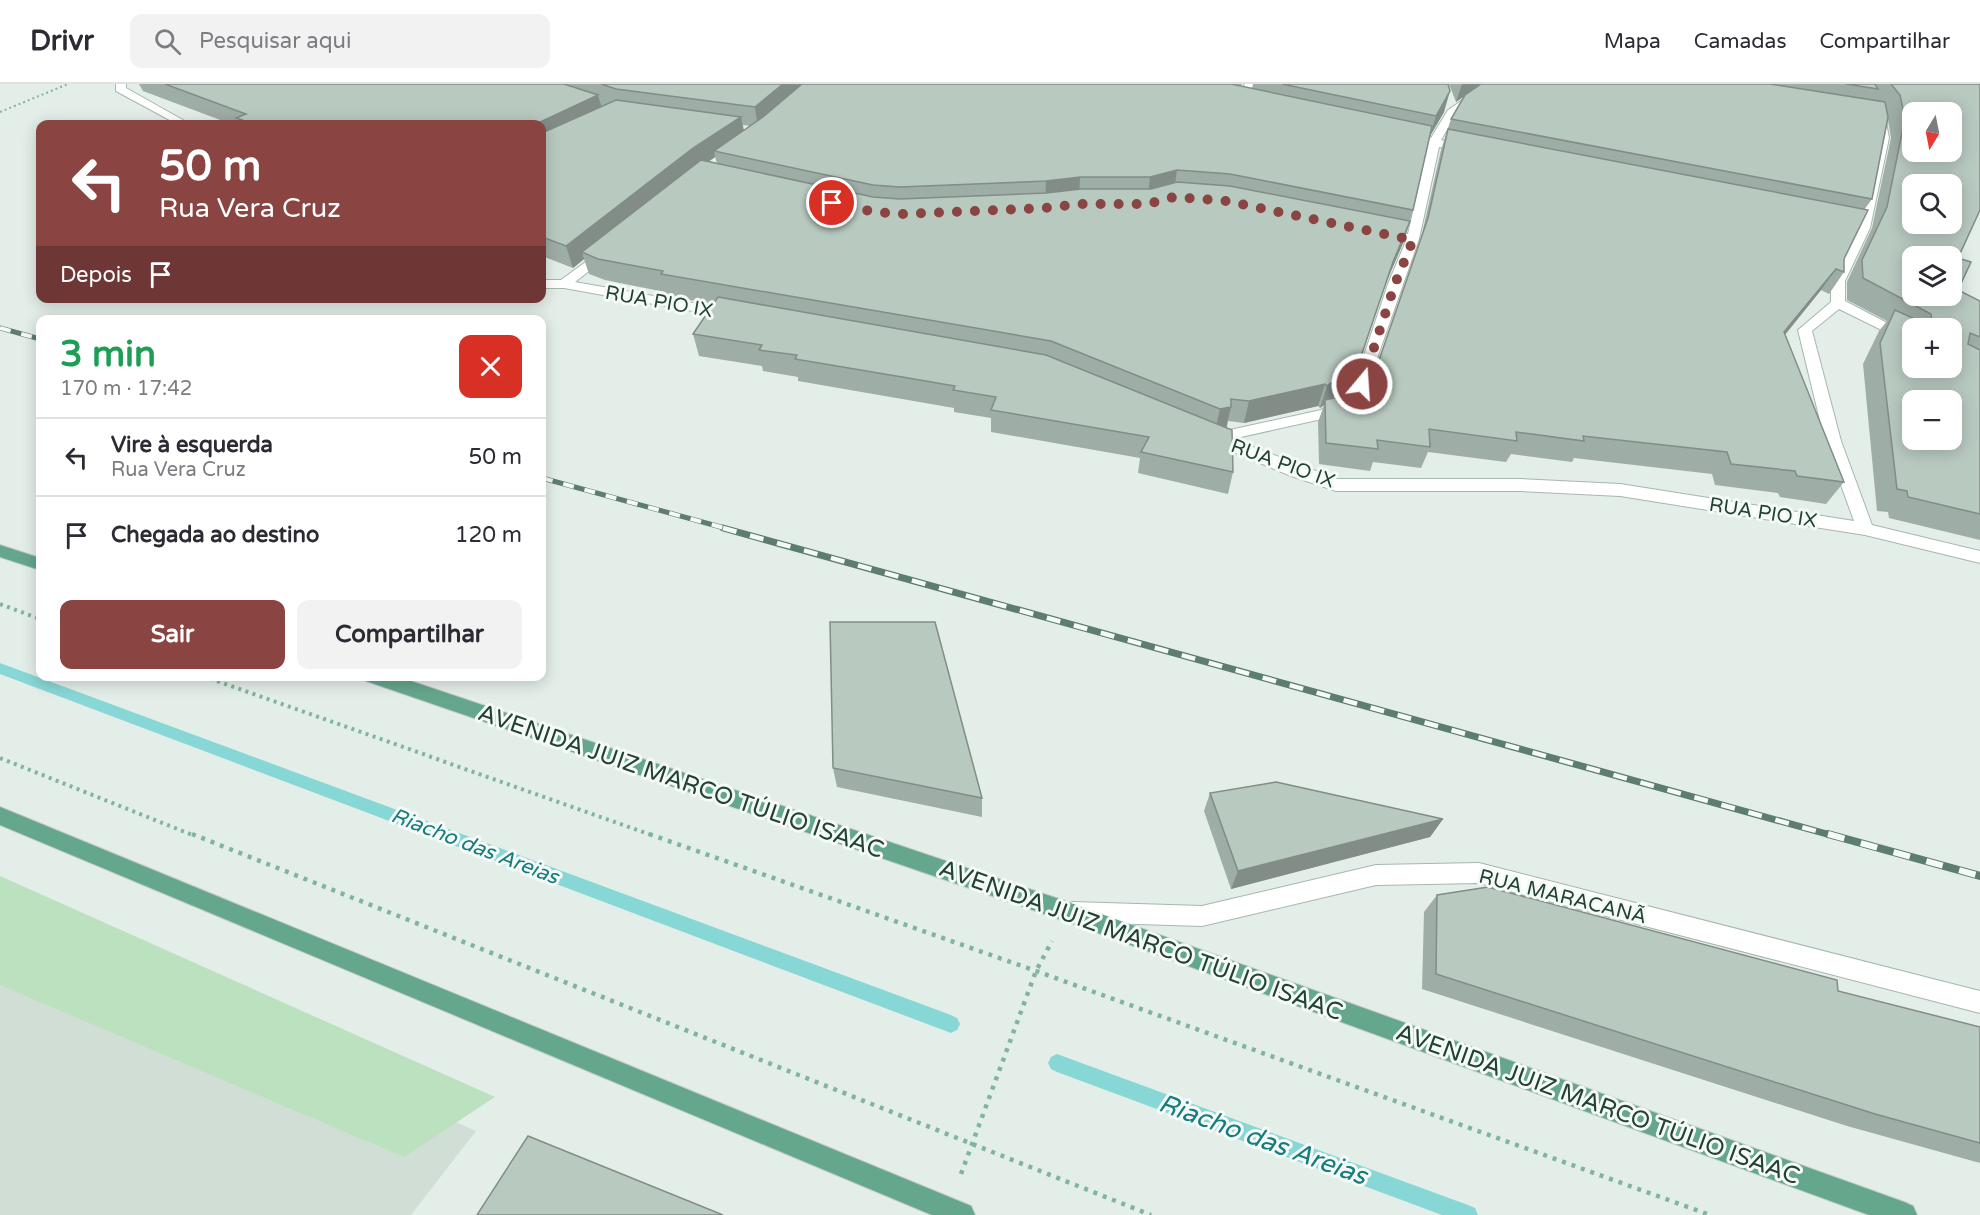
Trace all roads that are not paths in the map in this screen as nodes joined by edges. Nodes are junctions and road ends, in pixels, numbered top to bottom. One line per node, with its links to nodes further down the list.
1 (1250, 84): 5 (street)
2 (1493, 84): 8 (street)
3 (1856, 84): 15 (street)
4 (121, 86): 6 (street)
5 (1240, 103)
6 (177, 120)
7 (1389, 133): 8 (street)
8 (1434, 143): 9 (street); 12 (street)
9 (1481, 152)
10 (1368, 230): 12 (street)
11 (620, 240): 14 (street)
12 (1413, 240): 19 (street)
13 (546, 284): 14 (street, RUA PIO IX)
14 (564, 284): 16 (street, RUA PIO IX)
15 (1838, 303): 17 (street); 20 (street)
16 (749, 317)
17 (1902, 336)
18 (1194, 429): 19 (street, RUA PIO IX)
19 (1214, 438): 20 (street, RUA PIO IX)
20 (1865, 528): 22 (street, RUA PIO IX)
21 (0, 551): 23 (main road)
22 (1980, 557)
23 (36, 563)
24 (387, 681): 26 (main road, AVENIDA JUIZ MARCO TÚLIO ISAAC)
25 (0, 816): 28 (main road)
26 (1068, 912): 27 (street, RUA MARACANÃ); 29 (main road, AVENIDA JUIZ MARCO TÚLIO ISAAC)
27 (1980, 1002)
28 (951, 1213)
29 (1904, 1215)

